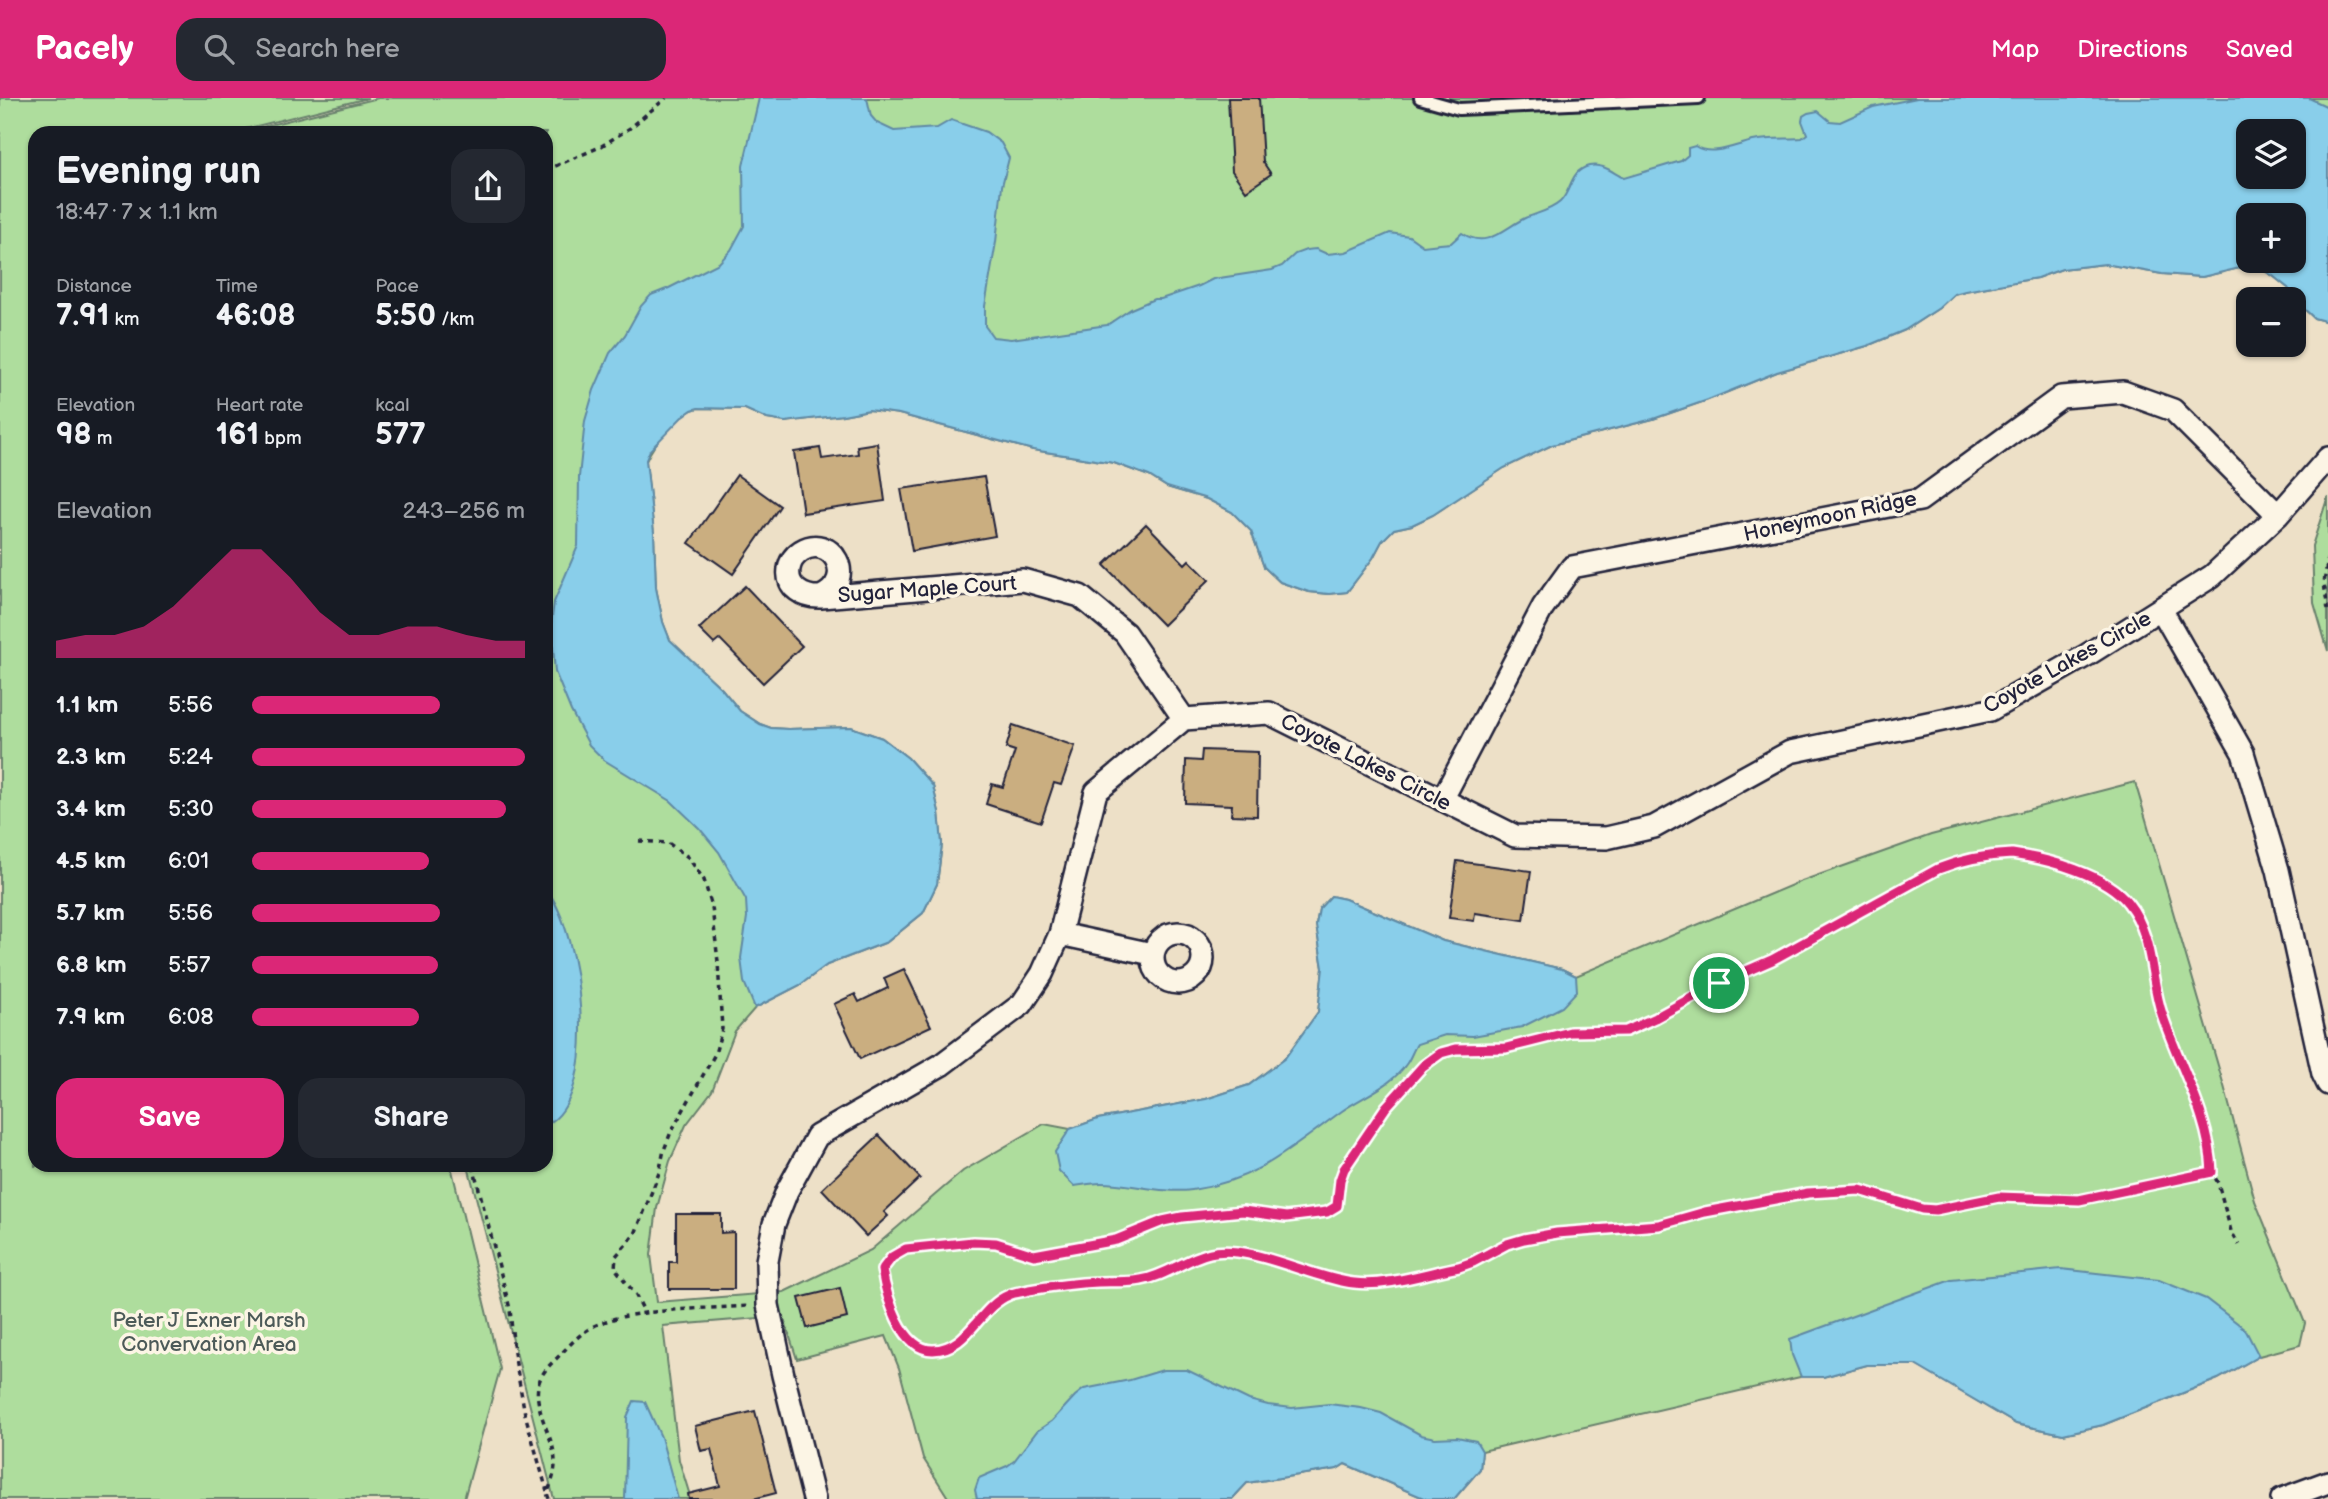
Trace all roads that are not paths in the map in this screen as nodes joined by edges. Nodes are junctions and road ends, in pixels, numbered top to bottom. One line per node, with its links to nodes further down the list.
1 (1420, 98): 2 (lane)
2 (1699, 98)
3 (2328, 458): 4 (street, Coyote Lakes Circle)
4 (2278, 515): 6 (street, Coyote Lakes Circle); 8 (street, Honeymoon Ridge)
5 (821, 597): 7 (street, Sugar Maple Court)
6 (2161, 609): 8 (street, Coyote Lakes Circle); 11 (street, Coyote Lakes Circle)
7 (1184, 719): 8 (street, Coyote Lakes Circle); 9 (street)
8 (1442, 800)
9 (1060, 934): 10 (street); 13 (street)
10 (1152, 954)
11 (2328, 1084)
12 (2328, 1482): 14 (street)
13 (814, 1499)
14 (2282, 1499)

